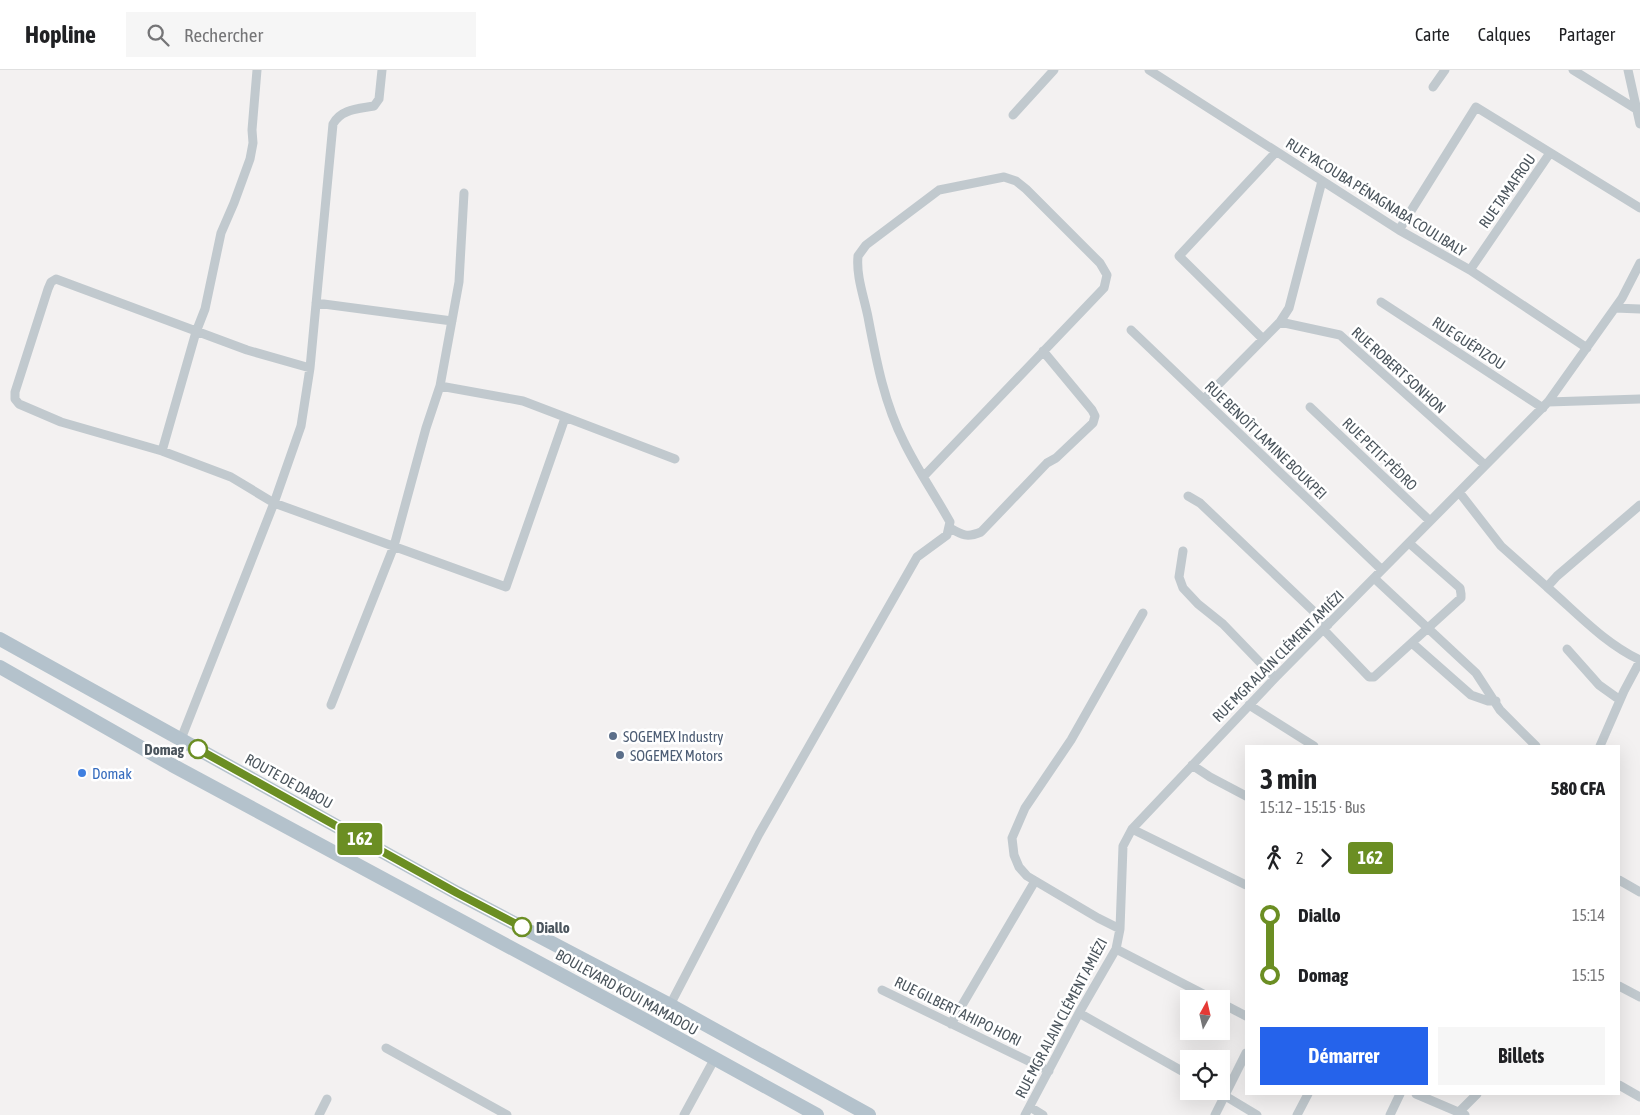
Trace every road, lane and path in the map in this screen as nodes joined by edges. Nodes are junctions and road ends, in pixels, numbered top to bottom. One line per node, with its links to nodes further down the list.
1 (257, 70): 29 (street)
2 (382, 70): 23 (street)
3 (1054, 70): 12 (street)
4 (1149, 70): 14 (street, RUE YACOUBA PÉNAGNABA COULIBALY)
5 (1445, 70): 10 (street)
6 (1573, 70): 11 (street)
7 (1628, 70): 8 (street)
8 (1630, 81): 9 (street); 11 (street)
9 (1640, 83)
10 (1433, 88)
11 (1636, 109): 13 (street)
12 (1013, 114)
13 (1640, 124)
14 (1276, 152): 16 (street, RUE YACOUBA PÉNAGNABA COULIBALY); 30 (street)
15 (1550, 153): 18 (street); 19 (street); 21 (street, RUE TAMAFROU)
16 (1322, 181): 19 (street, RUE YACOUBA PÉNAGNABA COULIBALY); 27 (street)
17 (464, 193): 26 (street)
18 (1640, 208)
19 (1399, 230): 21 (street, RUE YACOUBA PÉNAGNABA COULIBALY)
20 (1640, 263): 24 (street, RUE MGR ALAIN CLÉMENT AMIÉZI)
21 (1470, 270): 31 (street, RUE YACOUBA PÉNAGNABA COULIBALY)
22 (1381, 302): 37 (street, RUE GUÉPIZOU)
23 (316, 303): 26 (street); 33 (street)
24 (1615, 308): 25 (street); 31 (street, RUE MGR ALAIN CLÉMENT AMIÉZI)
25 (1640, 308)
26 (452, 321): 34 (street)
27 (1280, 322): 30 (street); 42 (street, RUE ROBERT SONHON)
28 (1131, 330): 36 (street, RUE BENOÎT LAMINE BOUKPEI)
29 (196, 332): 33 (street); 40 (street); 40 (street)
30 (1263, 339): 36 (street)
31 (1587, 348): 37 (street, RUE MGR ALAIN CLÉMENT AMIÉZI)
32 (1043, 351): 43 (street); 43 (street); 49 (street)
33 (310, 368): 46 (street)
34 (440, 386): 39 (street); 51 (street)
35 (1640, 398): 37 (street)
36 (1204, 399): 53 (street, RUE BENOÎT LAMINE BOUKPEI)
37 (1545, 405): 42 (street, RUE MGR ALAIN CLÉMENT AMIÉZI)
38 (1310, 407): 48 (street, RUE PETIT-PÉDRO)
39 (565, 418): 41 (street); 51 (street)
40 (162, 451): 46 (street)
41 (675, 459)
42 (1485, 465): 44 (street, RUE MGR ALAIN CLÉMENT AMIÉZI)
43 (924, 476): 49 (street)
44 (1459, 492): 48 (street, RUE MGR ALAIN CLÉMENT AMIÉZI); 55 (street)
45 (1188, 496): 57 (street)
46 (274, 503): 51 (street); 69 (street)
47 (1640, 505): 55 (street)
48 (1430, 521): 50 (street, RUE MGR ALAIN CLÉMENT AMIÉZI)
49 (950, 528): 86 (street)
50 (1409, 543): 53 (street, RUE MGR ALAIN CLÉMENT AMIÉZI); 58 (street)
51 (394, 546): 67 (street)
52 (1183, 551): 64 (street)
53 (1382, 570): 54 (street, RUE MGR ALAIN CLÉMENT AMIÉZI)
54 (1374, 578): 57 (street, RUE MGR ALAIN CLÉMENT AMIÉZI); 58 (street)
55 (1547, 587): 62 (street)
56 (1143, 613): 76 (street)
57 (1326, 628): 60 (street); 64 (street, RUE MGR ALAIN CLÉMENT AMIÉZI)
58 (1428, 628): 60 (street); 66 (street)
59 (0, 639): 69 (main road, ROUTE DE DABOU)
60 (1412, 643): 66 (street)
61 (1567, 649): 65 (street)
62 (1640, 661): 65 (street)
63 (0, 667): 93 (main road, BOULEVARD KOUI MAMADOU)
64 (1275, 678): 68 (street, RUE MGR ALAIN CLÉMENT AMIÉZI)
65 (1620, 700): 72 (street)
66 (1496, 701): 71 (street)
67 (332, 704)
68 (1249, 705): 70 (street); 73 (street, RUE MGR ALAIN CLÉMENT AMIÉZI)
69 (181, 739): 86 (main road, ROUTE DE DABOU)
70 (1312, 745)
71 (1535, 745)
72 (1600, 745)
73 (1192, 765): 74 (street); 75 (street, RUE MGR ALAIN CLÉMENT AMIÉZI)
74 (1245, 795)
75 (1132, 829): 78 (street); 80 (street, RUE MGR ALAIN CLÉMENT AMIÉZI)
76 (1034, 880): 80 (street); 90 (street)
77 (1620, 881): 79 (street)
78 (1245, 885)
79 (1640, 892)
80 (1120, 928): 81 (street, RUE MGR ALAIN CLÉMENT AMIÉZI)
81 (1116, 949): 84 (street); 88 (street, RUE MGR ALAIN CLÉMENT AMIÉZI)
82 (1620, 987): 85 (street)
83 (882, 990): 90 (street, RUE GILBERT AHIPO HORI)
84 (1195, 990)
85 (1640, 997)
86 (670, 1005): 112 (main road, BOULEVARD KOUI MAMADOU)
87 (1230, 1008): 89 (street)
88 (1080, 1013): 94 (street); 95 (street, RUE MGR ALAIN CLÉMENT AMIÉZI)
89 (1245, 1015)
90 (951, 1024): 95 (street, RUE GILBERT AHIPO HORI)
91 (386, 1048): 109 (street)
92 (1245, 1055): 96 (street)
93 (715, 1058): 110 (street); 111 (main road, BOULEVARD KOUI MAMADOU)
94 (1180, 1070)
95 (1049, 1071): 106 (street, RUE MGR ALAIN CLÉMENT AMIÉZI)
96 (1230, 1079)
97 (1620, 1086): 102 (street)
98 (1307, 1095): 116 (street)
99 (1400, 1095): 117 (street)
100 (1418, 1095): 107 (street)
101 (1476, 1095): 107 (street)
102 (1640, 1097)
103 (1230, 1098): 115 (street)
104 (327, 1099): 108 (street)
105 (1219, 1100): 114 (street)
106 (1028, 1111): 113 (street)
107 (1460, 1114)
108 (319, 1115)
109 (507, 1115)
110 (684, 1115)
111 (817, 1115)
112 (869, 1115)
113 (1043, 1115)
114 (1215, 1115)
115 (1257, 1115)
116 (1297, 1115)
117 (1390, 1115)

